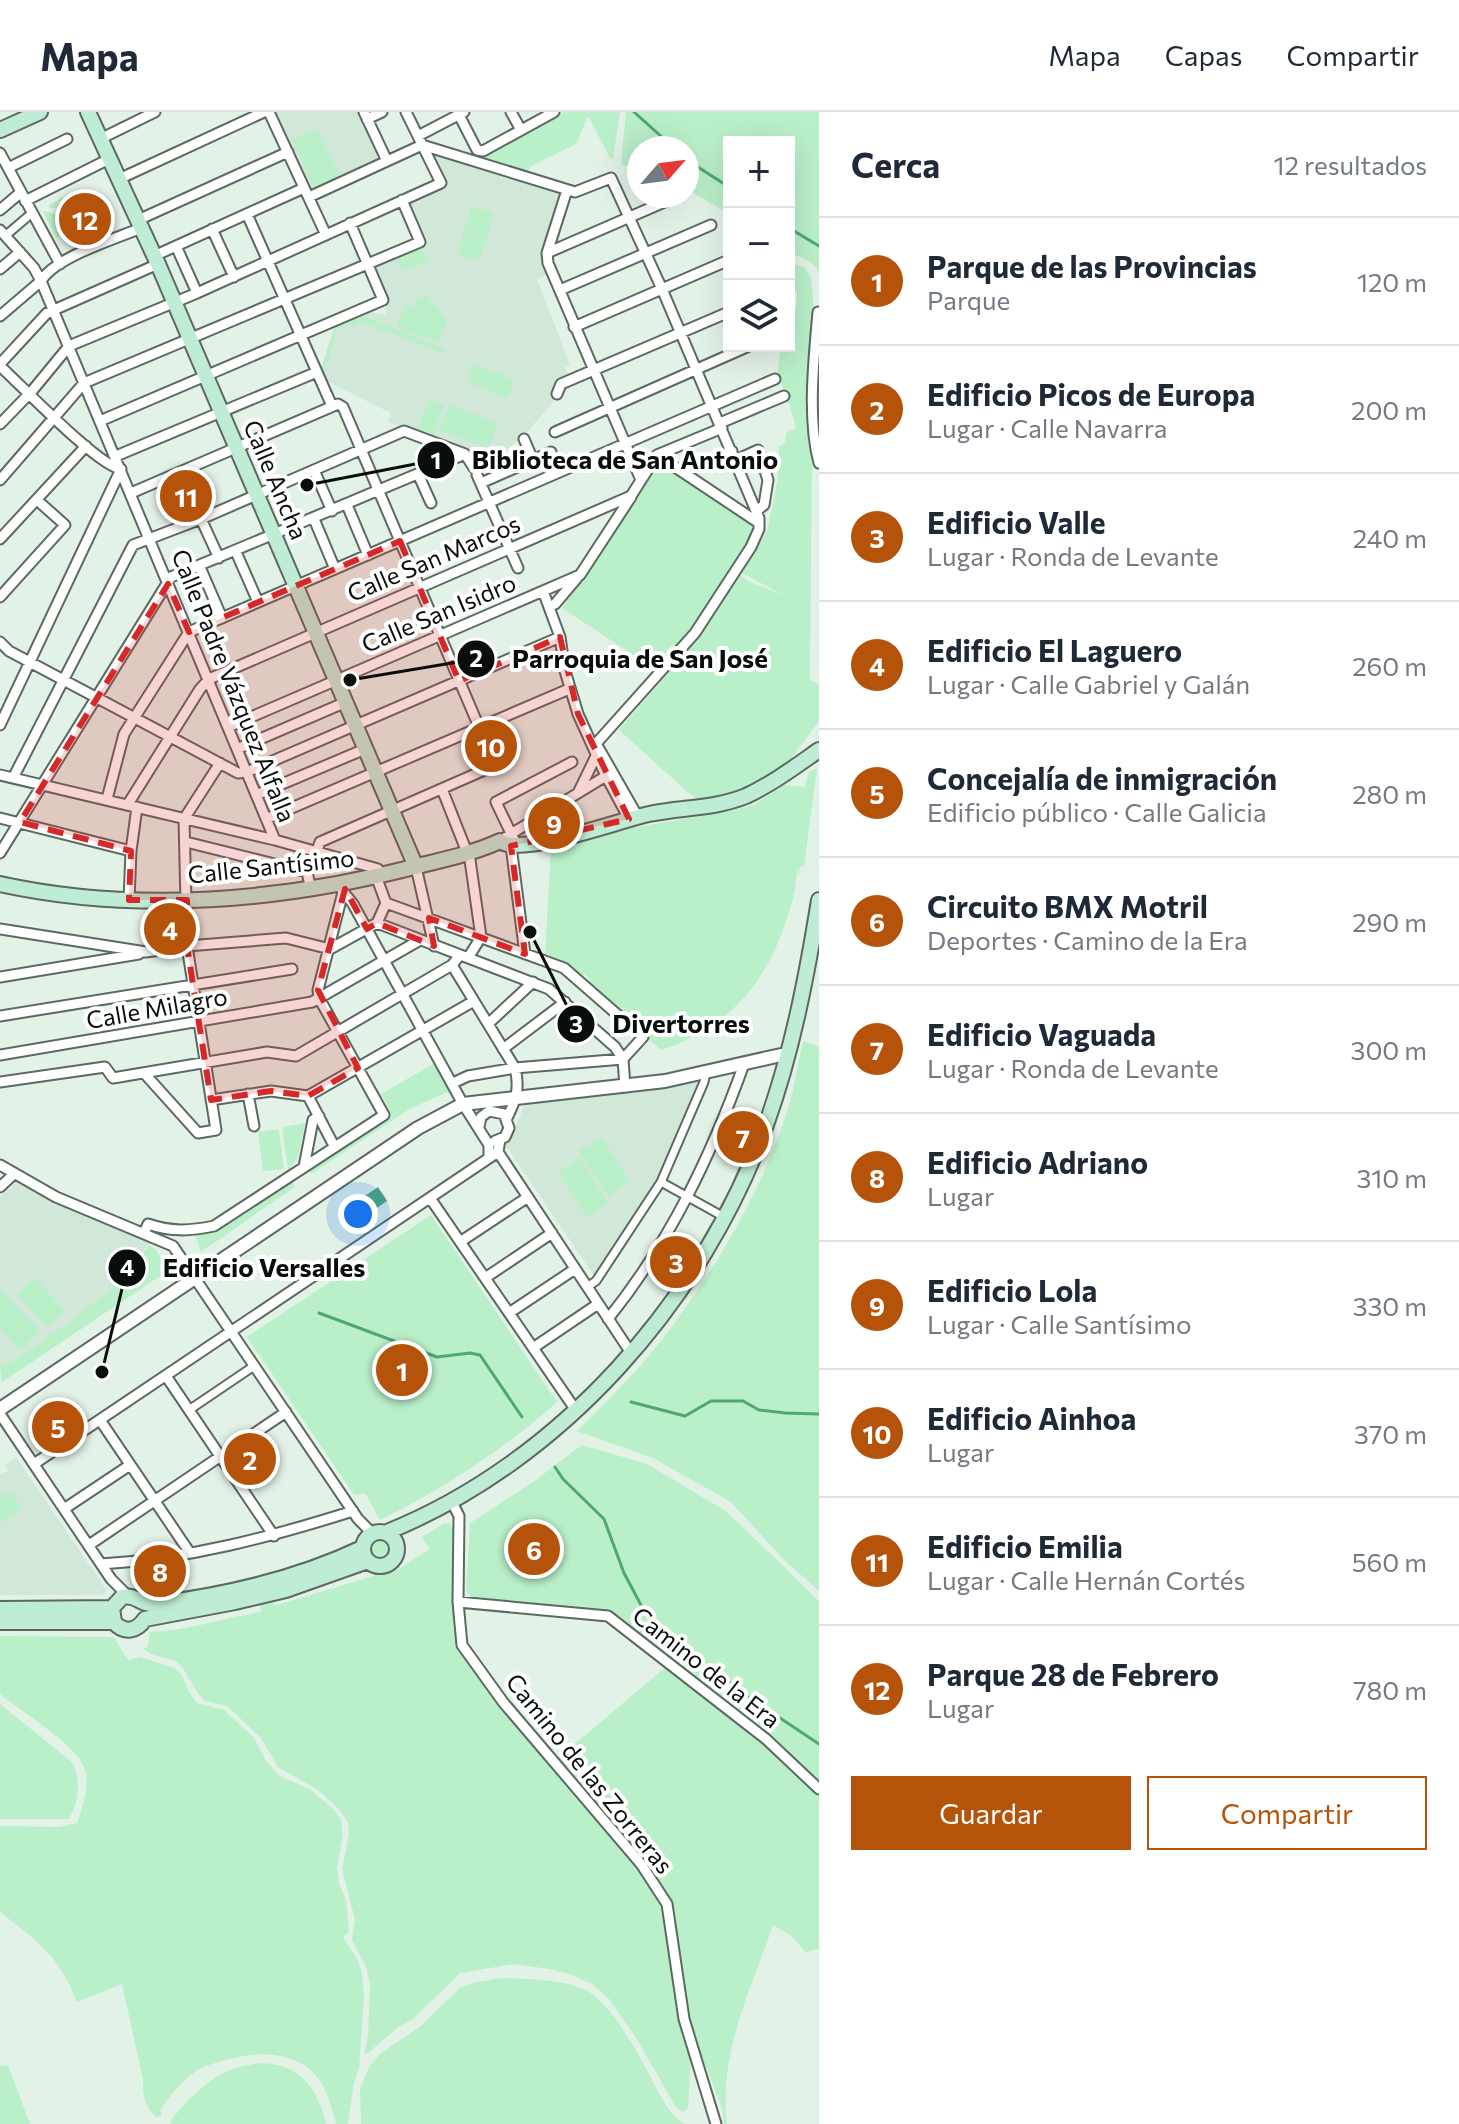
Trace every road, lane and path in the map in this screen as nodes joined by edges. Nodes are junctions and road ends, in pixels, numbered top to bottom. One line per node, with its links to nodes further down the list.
1 (88, 112): 14 (main road, Calle Ancha)
2 (155, 112): 14 (street)
3 (267, 112): 16 (street); 21 (street)
4 (382, 112): 10 (street)
5 (406, 112): 15 (street)
6 (511, 112): 12 (street)
7 (554, 112): 12 (street)
8 (34, 113): 11 (main road)
9 (461, 113): 12 (street); 15 (street)
10 (365, 116): 19 (street)
11 (0, 130)
12 (521, 130)
13 (67, 139): 20 (street)
14 (100, 139): 18 (main road, Calle Ancha)
15 (420, 141): 19 (street); 22 (street); 26 (street)
16 (288, 152): 23 (street); 33 (street)
17 (0, 153): 20 (street)
18 (109, 159): 21 (main road, Calle Ancha); 25 (street)
19 (387, 161): 23 (street)
20 (8, 168): 25 (street)
21 (119, 179): 33 (main road, Calle Ancha)
22 (567, 190): 31 (street); 40 (street)
23 (307, 192): 30 (street); 37 (street)
24 (0, 196): 27 (street)
25 (23, 197): 27 (street); 29 (street)
26 (402, 200): 32 (street); 44 (street)
27 (3, 208)
28 (651, 208): 31 (street)
29 (32, 213): 36 (street); 46 (street)
30 (247, 214): 35 (street); 43 (street)
31 (630, 217): 40 (street); 41 (street)
32 (350, 223): 37 (street); 44 (street)
33 (139, 224): 42 (main road, Calle Ancha); 46 (street)
34 (711, 225): 41 (street)
35 (212, 229): 38 (street); 48 (street)
36 (3, 233): 39 (street, Calle Padre Vázquez Alfalla)
37 (326, 235): 43 (street)
38 (176, 246): 42 (street); 52 (street)
39 (20, 252): 47 (street); 49 (street, Calle Padre Vázquez Alfalla)
40 (547, 253): 51 (street)
41 (646, 253): 50 (street); 51 (street)
42 (156, 260): 54 (main road, Calle Ancha); 55 (street)
43 (268, 261): 48 (street); 53 (street)
44 (367, 263): 53 (street); 61 (street)
45 (723, 263): 50 (street)
46 (60, 264): 49 (street)
47 (0, 269)
48 (234, 277): 52 (street)
49 (41, 281): 55 (street, Calle Padre Vázquez Alfalla); 58 (street)
50 (662, 289): 59 (street); 60 (street)
51 (560, 290): 59 (street)
52 (197, 293): 54 (street)
53 (285, 298): 61 (street); 62 (street)
54 (174, 303): 62 (main road, Calle Ancha); 63 (street)
55 (54, 309): 63 (street, Calle Padre Vázquez Alfalla); 65 (street)
56 (818, 312): 95 (street)
57 (723, 315): 60 (street)
58 (0, 316)
59 (574, 327): 67 (street)
60 (681, 333): 66 (street); 67 (street)
61 (301, 335): 68 (street); 69 (street)
62 (190, 338): 69 (main road, Calle Ancha); 71 (street)
63 (69, 346): 71 (street, Calle Padre Vázquez Alfalla); 72 (street)
64 (735, 352): 66 (street)
65 (0, 365): 72 (street)
66 (696, 369): 76 (street); 77 (street)
67 (594, 371): 73 (street); 77 (street)
68 (317, 372): 75 (street); 78 (street)
69 (206, 375): 78 (main road, Calle Ancha); 80 (street)
70 (775, 379): 76 (street)
71 (84, 383): 79 (street); 80 (street, Calle Padre Vázquez Alfalla)
72 (29, 393): 79 (street); 81 (street)
73 (557, 394)
74 (784, 396): 82 (street)
75 (332, 406): 87 (street); 88 (street)
76 (712, 406): 82 (street); 85 (street)
77 (609, 407): 83 (street); 85 (street)
78 (221, 411): 87 (main road, Calle Ancha); 92 (street)
79 (56, 418): 86 (street); 101 (street)
80 (100, 421): 92 (street, Calle Padre Vázquez Alfalla)
81 (0, 424)
82 (721, 426): 91 (street); 93 (street)
83 (555, 432)
84 (524, 439): 94 (street)
85 (625, 444): 102 (street); 108 (street)
86 (86, 446): 96 (street); 107 (street)
87 (237, 447): 104 (street); 105 (main road, Calle Ancha)
88 (361, 450): 90 (street); 97 (street); 103 (street)
89 (551, 452): 94 (street)
90 (465, 454): 99 (street); 100 (street)
91 (657, 455): 98 (street); 102 (street)
92 (116, 456): 96 (street, Calle Padre Vázquez Alfalla)
93 (734, 456): 98 (street); 112 (street); 112 (street)
94 (533, 460): 100 (street)
95 (819, 463)
96 (121, 469): 104 (street, Calle Padre Vázquez Alfalla); 141 (street)
97 (314, 470): 105 (street); 111 (street)
98 (683, 472): 115 (street)
99 (418, 474): 103 (street); 109 (street)
100 (477, 475): 108 (street)
101 (0, 480)
102 (641, 480): 106 (street)
103 (379, 491): 110 (street); 119 (street)
104 (131, 493): 118 (street, Calle Padre Vázquez Alfalla)
105 (257, 495): 113 (street); 116 (main road, Calle Ancha)
106 (631, 496): 120 (street, Calle San Marcos); 127 (street)
107 (37, 500): 117 (street); 132 (street)
108 (489, 502): 119 (street); 120 (street)
109 (431, 503)
110 (347, 505): 111 (street); 122 (street)
111 (332, 511): 114 (street)
112 (756, 511): 115 (street)
113 (201, 519): 118 (street); 123 (street)
114 (314, 519): 116 (street); 126 (street)
115 (759, 523): 157 (street)
116 (274, 535): 121 (street); 129 (main road, Calle Ancha)
117 (0, 539)
118 (151, 540): 128 (street, Calle Padre Vázquez Alfalla); 143 (street)
119 (400, 541): 122 (street); 130 (street)
120 (509, 548): 125 (street); 130 (street, Calle San Marcos)
121 (236, 552): 123 (street); 133 (street)
122 (368, 555): 126 (street)
123 (219, 558): 124 (street)
124 (200, 567): 128 (street); 135 (street)
125 (518, 568)
126 (335, 569): 129 (street)
127 (580, 575): 131 (street, Calle San Isidro); 134 (street)
128 (168, 584): 136 (street, Calle Padre Vázquez Alfalla); 147 (street)
129 (296, 586): 133 (street); 137 (main road, Calle Ancha)
130 (420, 588): 137 (street, Calle San Marcos); 138 (street)
131 (543, 591): 134 (street); 138 (street, Calle San Isidro)
132 (0, 597)
133 (258, 602): 135 (street)
134 (549, 606): 139 (street)
135 (222, 618): 136 (street)
136 (189, 632): 142 (street, Calle Padre Vázquez Alfalla); 149 (street)
137 (316, 633): 142 (street, Calle San Marcos); 144 (main road, Calle Ancha)
138 (440, 635): 144 (street, Calle San Isidro); 145 (street)
139 (560, 637): 145 (street); 146 (street)
140 (2, 649): 141 (street)
141 (28, 662): 143 (street); 150 (street)
142 (209, 679): 152 (street, Calle Padre Vázquez Alfalla); 154 (street)
143 (64, 680): 147 (street); 166 (street)
144 (336, 680): 148 (main road, Calle Ancha); 152 (street, Calle San Isidro)
145 (459, 681): 151 (street); 153 (street)
146 (569, 689): 153 (street); 157 (street)
147 (99, 697): 149 (street); 167 (street)
148 (346, 702): 151 (main road, Calle Ancha); 155 (street)
149 (135, 717): 154 (street); 171 (street)
150 (0, 725)
151 (355, 725): 156 (main road, Calle Ancha); 162 (street)
152 (228, 727): 155 (street, Calle Padre Vázquez Alfalla)
153 (479, 727): 163 (street)
154 (170, 736): 160 (street); 172 (street)
155 (237, 749): 162 (street, Calle Padre Vázquez Alfalla)
156 (365, 749): 163 (main road, Calle Ancha); 170 (street)
157 (595, 749): 165 (street); 169 (street); 175 (street)
158 (819, 750): 175 (main road)
159 (572, 762): 181 (street)
160 (220, 763): 162 (street); 176 (street)
161 (496, 765): 168 (street)
162 (247, 772): 170 (street, Calle Padre Vázquez Alfalla)
163 (375, 772): 173 (main road, Calle Ancha); 177 (street)
164 (0, 775): 166 (street)
165 (606, 776): 169 (street, Calle Santísimo); 175 (street)
166 (13, 778): 167 (street)
167 (43, 784): 171 (street); 178 (street)
168 (442, 789): 173 (street); 185 (street)
169 (578, 793): 181 (street, Calle Santísimo)
170 (256, 795): 177 (street, Calle Padre Vázquez Alfalla)
171 (107, 799): 172 (street)
172 (133, 805): 176 (street); 182 (street)
173 (392, 811): 183 (street); 186 (main road, Calle Ancha)
174 (0, 818): 178 (street)
175 (634, 818): 181 (main road)
176 (184, 819): 179 (street); 180 (street)
177 (266, 819): 179 (street, Calle Padre Vázquez Alfalla)
178 (20, 822): 182 (street); 184 (street)
179 (275, 840): 183 (street)
180 (186, 842): 190 (street); 192 (street)
181 (510, 842): 185 (main road, Calle Santísimo); 205 (street)
182 (131, 851): 191 (street)
183 (317, 851): 187 (street)
184 (0, 853)
185 (468, 854): 186 (main road, Calle Santísimo); 199 (street)
186 (416, 867): 187 (main road, Calle Santísimo); 195 (street)
187 (378, 876): 189 (main road, Calle Santísimo); 194 (street)
188 (0, 884): 191 (main road, Calle Santísimo)
189 (342, 888): 190 (main road, Calle Santísimo); 198 (street); 203 (street)
190 (311, 890): 192 (main road, Calle Santísimo)
191 (129, 900): 192 (main road, Calle Santísimo)
192 (187, 900): 201 (street)
193 (819, 900): 224 (main road)
194 (386, 903): 195 (street); 196 (street)
195 (429, 918): 199 (street); 202 (street)
196 (377, 923): 198 (street); 200 (street)
197 (0, 929): 204 (street)
198 (367, 929): 203 (street); 207 (street)
199 (481, 937): 205 (street); 206 (street)
200 (420, 940): 202 (street); 207 (street, Calle Milagro)
201 (187, 946): 203 (street); 204 (street); 212 (street)
202 (434, 946): 206 (street)
203 (330, 949): 214 (street)
204 (146, 952): 210 (street)
205 (525, 954): 225 (street)
206 (464, 957): 208 (street); 211 (street)
207 (385, 961): 213 (street); 214 (street, Calle Milagro)
208 (452, 965): 213 (street); 215 (street)
209 (292, 969): 212 (street)
210 (0, 977)
211 (533, 982): 216 (street); 219 (street)
212 (192, 985): 217 (street); 218 (street)
213 (403, 994): 220 (street); 221 (street)
214 (319, 998): 218 (street, Calle Milagro); 221 (street)
215 (474, 1001): 219 (street); 220 (street)
216 (565, 1002): 222 (street); 225 (street)
217 (0, 1016)
218 (199, 1023): 223 (street, Calle Milagro); 226 (street)
219 (488, 1024): 222 (street)
220 (423, 1030): 228 (street); 233 (street)
221 (338, 1031): 226 (street); 228 (street)
222 (503, 1049): 229 (street)
223 (0, 1055)
224 (786, 1056): 227 (street); 256 (main road)
225 (623, 1059): 229 (street); 234 (street)
226 (205, 1063): 231 (street); 238 (street)
227 (744, 1064): 230 (street); 255 (street)
228 (358, 1068): 236 (street); 249 (street)
229 (515, 1068): 233 (street); 237 (street)
230 (706, 1072): 234 (street); 251 (street)
231 (144, 1073): 232 (street); 238 (street)
232 (0, 1082)
233 (453, 1083): 239 (street)
234 (625, 1087): 237 (street)
235 (248, 1094): 236 (street); 238 (street); 242 (street)
236 (308, 1096): 240 (street)
237 (517, 1097): 239 (street); 241 (street)
238 (211, 1100)
239 (463, 1104): 243 (street); 261 (street)
240 (319, 1116): 246 (street); 249 (street)
241 (507, 1118): 243 (street); 245 (street)
242 (254, 1126)
243 (479, 1127): 244 (street)
244 (486, 1139): 245 (street); 247 (street)
245 (500, 1139): 247 (street)
246 (332, 1142)
247 (493, 1155): 253 (street); 254 (street)
248 (0, 1165): 250 (street)
249 (304, 1167): 257 (street)
250 (14, 1174): 252 (street); 257 (street)
251 (661, 1182): 255 (street); 263 (street)
252 (0, 1187)
253 (528, 1197): 258 (street); 259 (street)
254 (430, 1198): 259 (street); 267 (street)
255 (689, 1198): 256 (street); 266 (street)
256 (724, 1217): 269 (main road)
257 (144, 1233): 261 (street)
258 (552, 1233): 260 (street); 262 (street)
259 (460, 1242): 262 (street)
260 (575, 1269): 263 (street); 265 (street)
261 (196, 1277): 267 (street); 274 (street)
262 (485, 1278): 265 (street)
263 (587, 1287): 264 (street)
264 (598, 1304): 266 (street); 268 (street)
265 (509, 1313): 268 (street)
266 (608, 1319): 269 (street)
267 (231, 1331): 270 (street); 271 (street)
268 (533, 1348): 272 (street)
269 (631, 1353): 272 (main road)
270 (254, 1366): 273 (street); 275 (street)
271 (166, 1376): 273 (street); 276 (street)
272 (575, 1409): 281 (main road)
273 (189, 1410): 277 (street)
274 (0, 1412): 278 (street)
275 (286, 1412): 277 (street); 283 (street)
276 (100, 1420): 278 (street); 279 (street)
277 (220, 1456): 280 (street); 285 (street)
278 (34, 1464): 282 (street)
279 (130, 1465): 280 (street); 282 (street)
280 (154, 1500): 287 (street); 289 (street)
281 (451, 1500): 284 (main road); 291 (street, Camino de las Zorreras)
282 (64, 1509): 287 (street)
283 (353, 1511): 285 (street); 286 (street)
284 (413, 1522): 286 (main road); 288 (main road)
285 (274, 1536): 289 (street)
286 (369, 1540): 288 (main road); 288 (main road); 294 (main road)
287 (89, 1545): 290 (street)
288 (397, 1547)
289 (190, 1553): 290 (street)
290 (101, 1564): 292 (street)
291 (458, 1602): 296 (street, Camino de la Era); 297 (street, Camino de las Zorreras)
292 (118, 1606): 293 (main road); 294 (main road); 294 (main road); 295 (main road)
293 (0, 1609)
294 (144, 1612)
295 (0, 1622)
296 (819, 1789)
297 (716, 2124)

